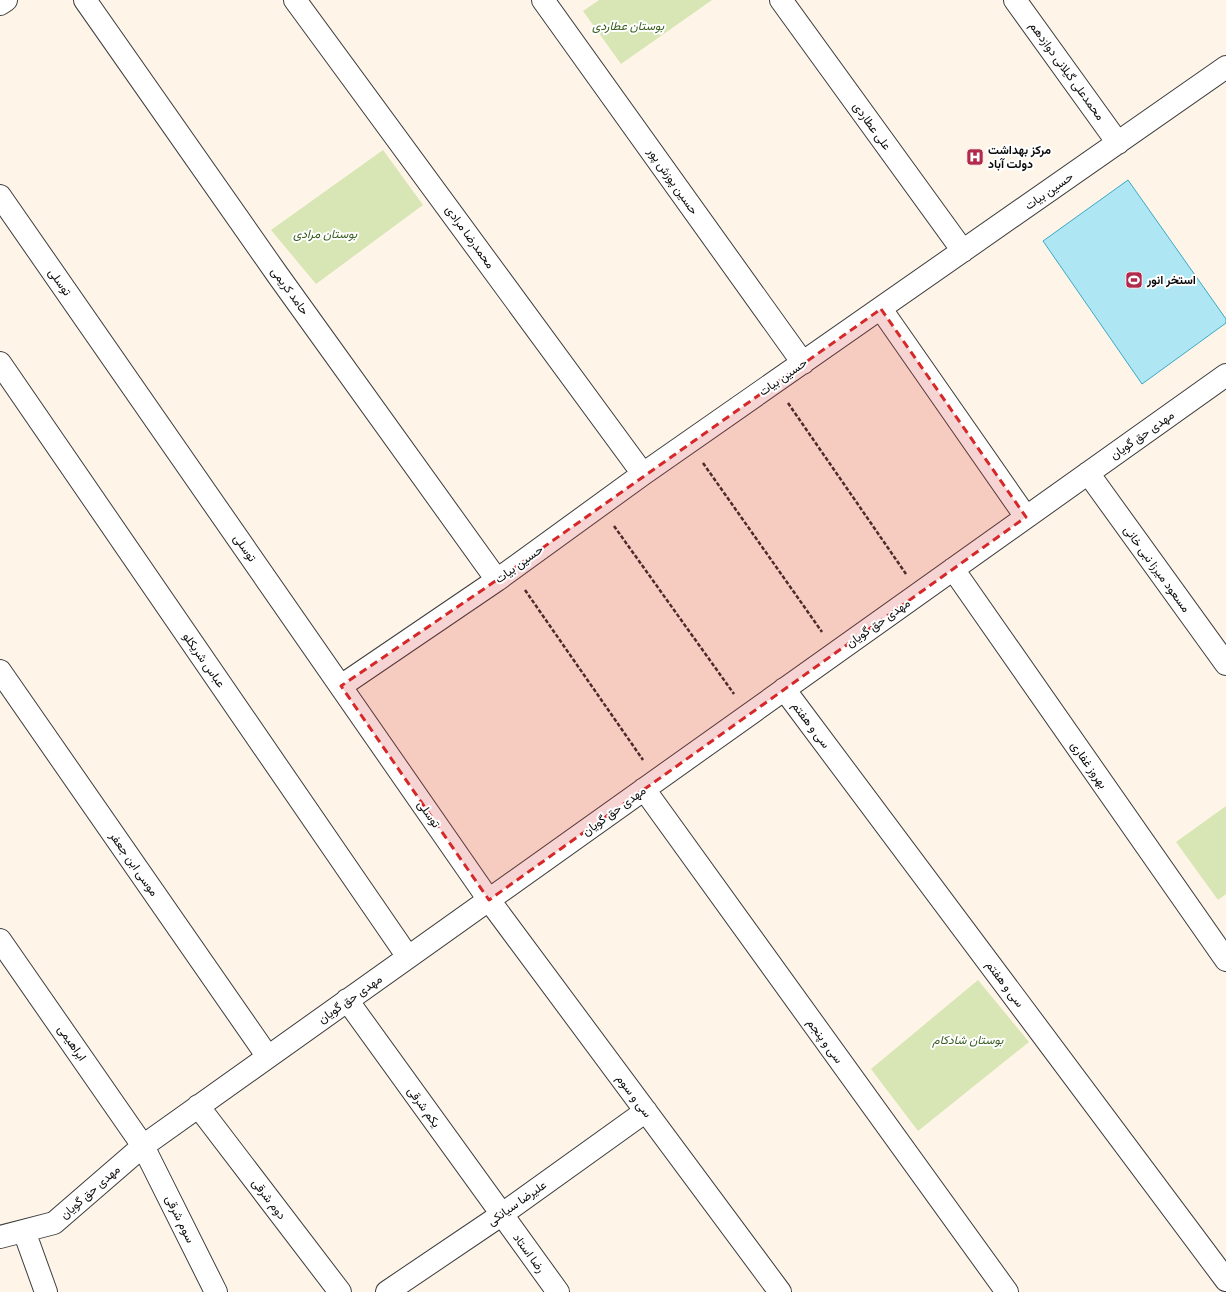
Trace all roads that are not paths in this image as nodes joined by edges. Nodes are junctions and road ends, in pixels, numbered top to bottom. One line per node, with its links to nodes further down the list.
1 (6, 0): 7 (street)
2 (85, 0): 20 (street, حامد کریمی)
3 (295, 0): 17 (street, محمدرضا مرادی)
4 (543, 0): 13 (street, حسین پوزش پور)
5 (781, 0): 11 (street, علی عطاردی)
6 (1015, 0): 9 (street, محمدعلی گیلانی دوازدهم)
7 (0, 4)
8 (1226, 68): 9 (street, حسین بیات)
9 (1118, 143): 11 (street, حسین بیات)
10 (0, 196): 23 (street, توسلی)
11 (963, 251): 12 (street, حسین بیات)
12 (881, 309): 13 (street, حسین بیات); 18 (street)
13 (803, 363): 17 (street, حسین بیات)
14 (0, 364): 28 (street, عباس شریکلو)
15 (1226, 375): 16 (street, مهدی حق گویان)
16 (1088, 473): 18 (street, مهدی حق گویان); 21 (street, مسعود میرزا نبی خانی)
17 (643, 474): 20 (street, حسین بیات)
18 (1026, 517): 19 (street, مهدی حق گویان)
19 (953, 569): 24 (street, مهدی حق گویان); 29 (street, بهروز غفاری)
20 (504, 575): 23 (street, حسین بیات)
21 (1226, 664)
22 (0, 671): 31 (street, موسی ابن جعفر)
23 (341, 686): 26 (street, توسلی)
24 (784, 689): 25 (street, مهدی حق گویان); 38 (street, سی و هفتم)
25 (650, 785): 26 (street, مهدی حق گویان); 45 (street, سی و پنجم)
26 (489, 900): 28 (street, مهدی حق گویان); 33 (street, سی و سوم)
27 (0, 940): 34 (street, ابراهیمی)
28 (408, 957): 30 (street, مهدی حق گویان)
29 (1226, 960)
30 (347, 1000): 31 (street, مهدی حق گویان); 35 (street, یکم شرقی)
31 (268, 1057): 32 (street, مهدی حق گویان)
32 (198, 1106): 34 (street, مهدی حق گویان); 41 (street, دوم شرقی)
33 (646, 1111): 35 (street, علیرضا سیانکی); 44 (street, سی و سوم)
34 (143, 1146): 36 (street, مهدی حق گویان); 40 (street, سوم شرقی)
35 (501, 1215): 42 (street, علیرضا سیانکی); 43 (street, رضا استاد)
36 (24, 1231): 37 (street, مهدی حق گویان); 39 (street)
37 (0, 1237)
38 (1226, 1280)
39 (46, 1292)
40 (216, 1292)
41 (340, 1292)
42 (387, 1292)
43 (558, 1292)
44 (780, 1292)
45 (1007, 1292)

